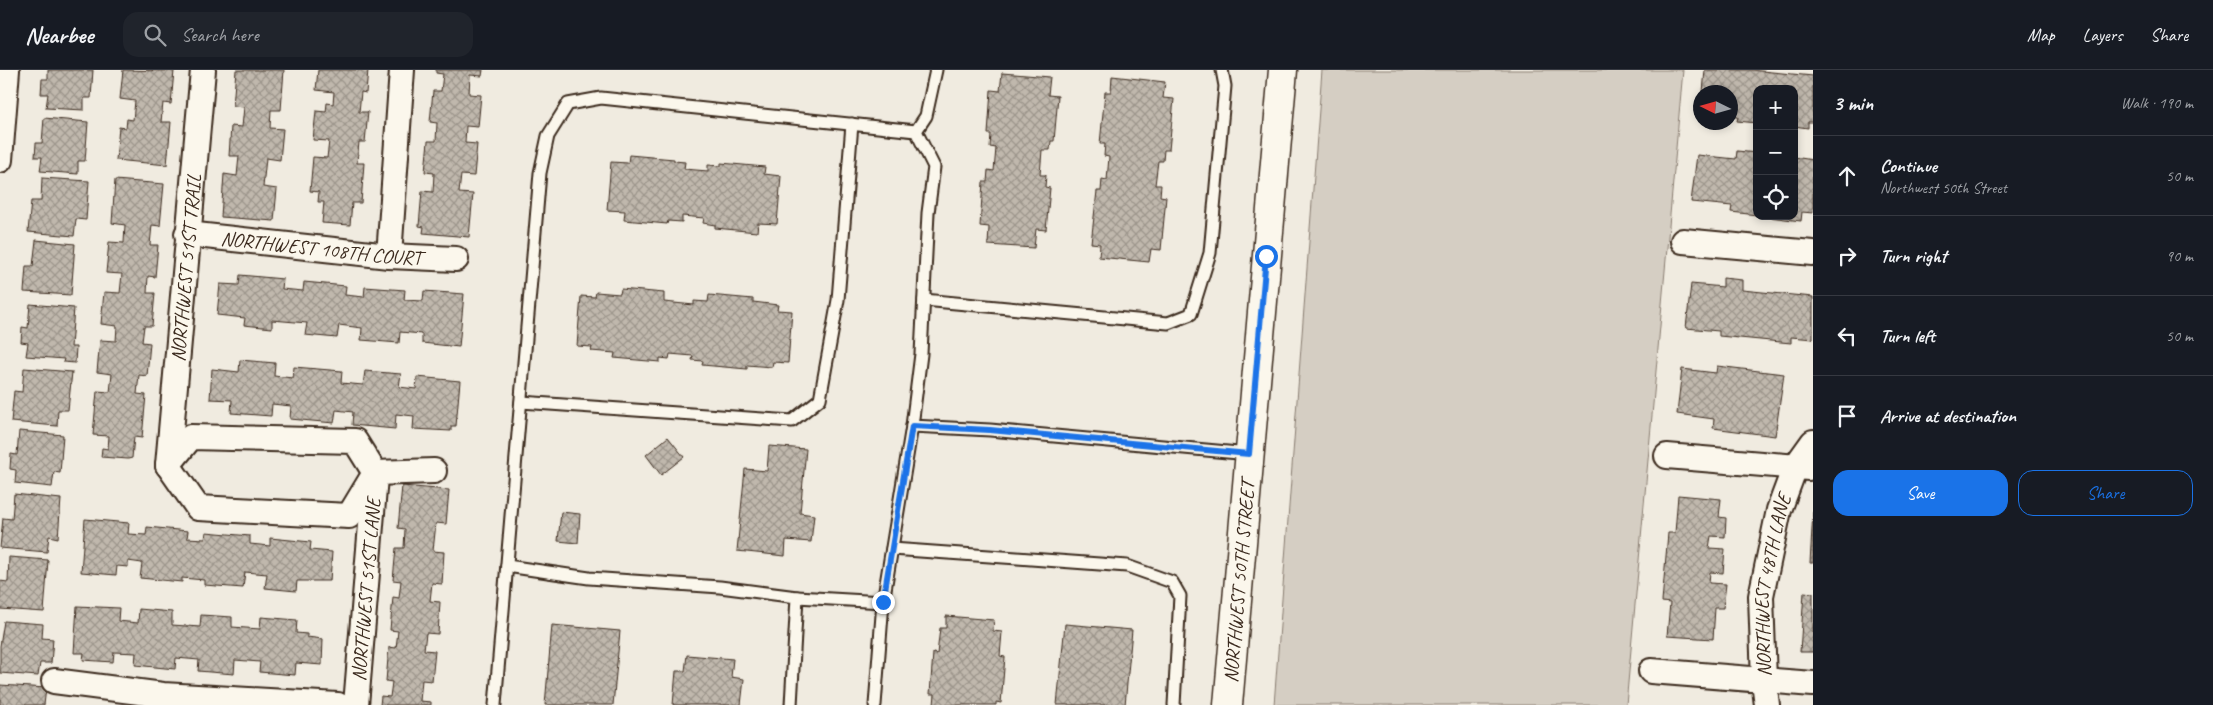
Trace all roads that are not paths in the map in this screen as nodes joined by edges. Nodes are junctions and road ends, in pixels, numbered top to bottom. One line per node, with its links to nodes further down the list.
1 (6, 70): 9 (street)
2 (203, 70): 10 (street, NORTHWEST 51ST TRAIL)
3 (402, 70): 13 (street)
4 (936, 70): 8 (lane)
5 (1222, 70): 15 (lane)
6 (1283, 70): 19 (street, NORTHWEST 50TH STREET)
7 (852, 124): 8 (lane); 16 (lane); 16 (lane)
8 (916, 131): 15 (lane)
9 (1, 145)
10 (187, 234): 13 (street, NORTHWEST 108TH COURT); 21 (street, NORTHWEST 51ST TRAIL)
11 (1683, 241): 12 (street)
12 (1813, 252)
13 (389, 256): 14 (street, NORTHWEST 108TH COURT)
14 (456, 259)
15 (924, 300): 17 (lane)
16 (521, 402): 26 (lane)
17 (912, 426): 19 (lane); 25 (lane)
18 (1813, 442): 22 (street, NORTHWEST 48TH LANE)
19 (1249, 454): 40 (street, NORTHWEST 50TH STREET)
20 (1667, 456): 22 (street)
21 (168, 466): 24 (street); 24 (street)
22 (1804, 467): 31 (street, NORTHWEST 48TH LANE)
23 (434, 471): 24 (street)
24 (375, 473): 35 (street, NORTHWEST 51ST LANE)
25 (892, 549): 28 (lane); 39 (lane)
26 (507, 566): 27 (lane); 36 (lane)
27 (798, 597): 28 (lane); 37 (lane)
28 (883, 602): 38 (lane)
29 (1651, 671): 31 (street)
30 (54, 681): 33 (street)
31 (1764, 681): 32 (street); 41 (street, NORTHWEST 48TH LANE)
32 (1813, 684)
33 (162, 700): 34 (street)
34 (338, 705)
35 (356, 705)
36 (495, 705)
37 (791, 705)
38 (875, 705)
39 (1174, 705)
40 (1228, 705)
41 (1767, 705)

